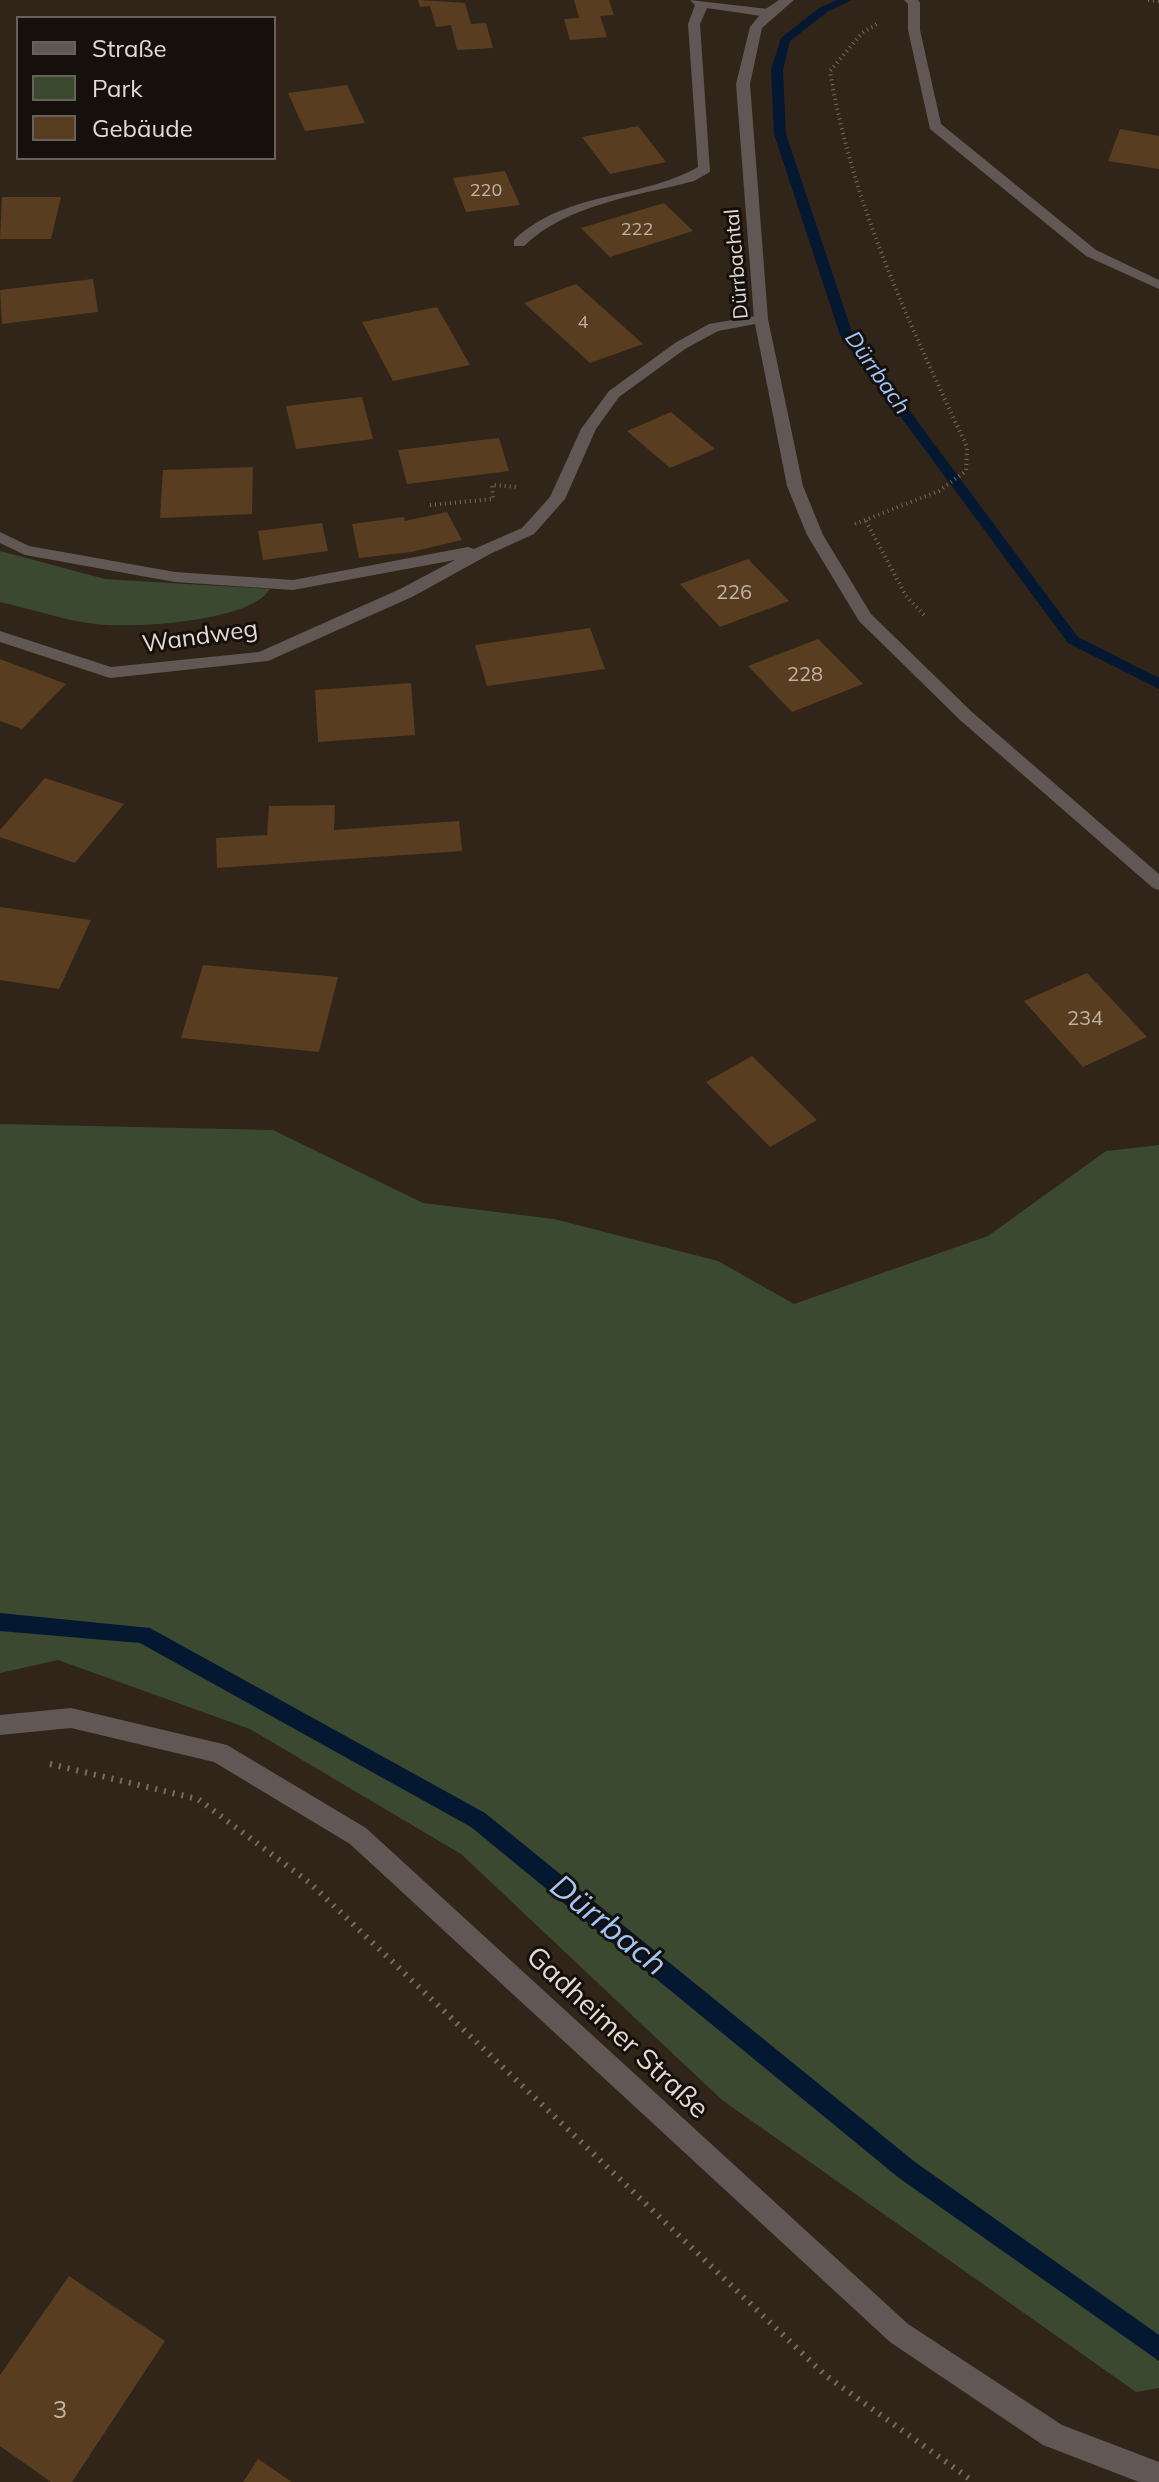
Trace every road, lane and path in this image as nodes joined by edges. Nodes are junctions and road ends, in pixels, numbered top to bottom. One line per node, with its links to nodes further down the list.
1 (788, 0): 6 (street)
2 (1148, 0): 4 (path)
3 (912, 1): 8 (street); 14 (path)
4 (1159, 1)
5 (699, 2): 6 (street); 7 (street)
6 (768, 13): 9 (street, Dürrbachtal)
7 (519, 243)
8 (1159, 285)
9 (761, 319): 10 (street, Wandweg); 16 (street, Dürrbachtal)
10 (557, 499): 11 (path); 13 (street, Wandweg)
11 (430, 505)
12 (0, 537): 13 (street, Wandweg)
13 (484, 550): 15 (street, Wandweg)
14 (927, 619)
15 (0, 636)
16 (1159, 884)
17 (0, 1725): 19 (street, Gadheimer Straße)
18 (38, 1765): 20 (path)
19 (1159, 2476)
20 (974, 2482)

